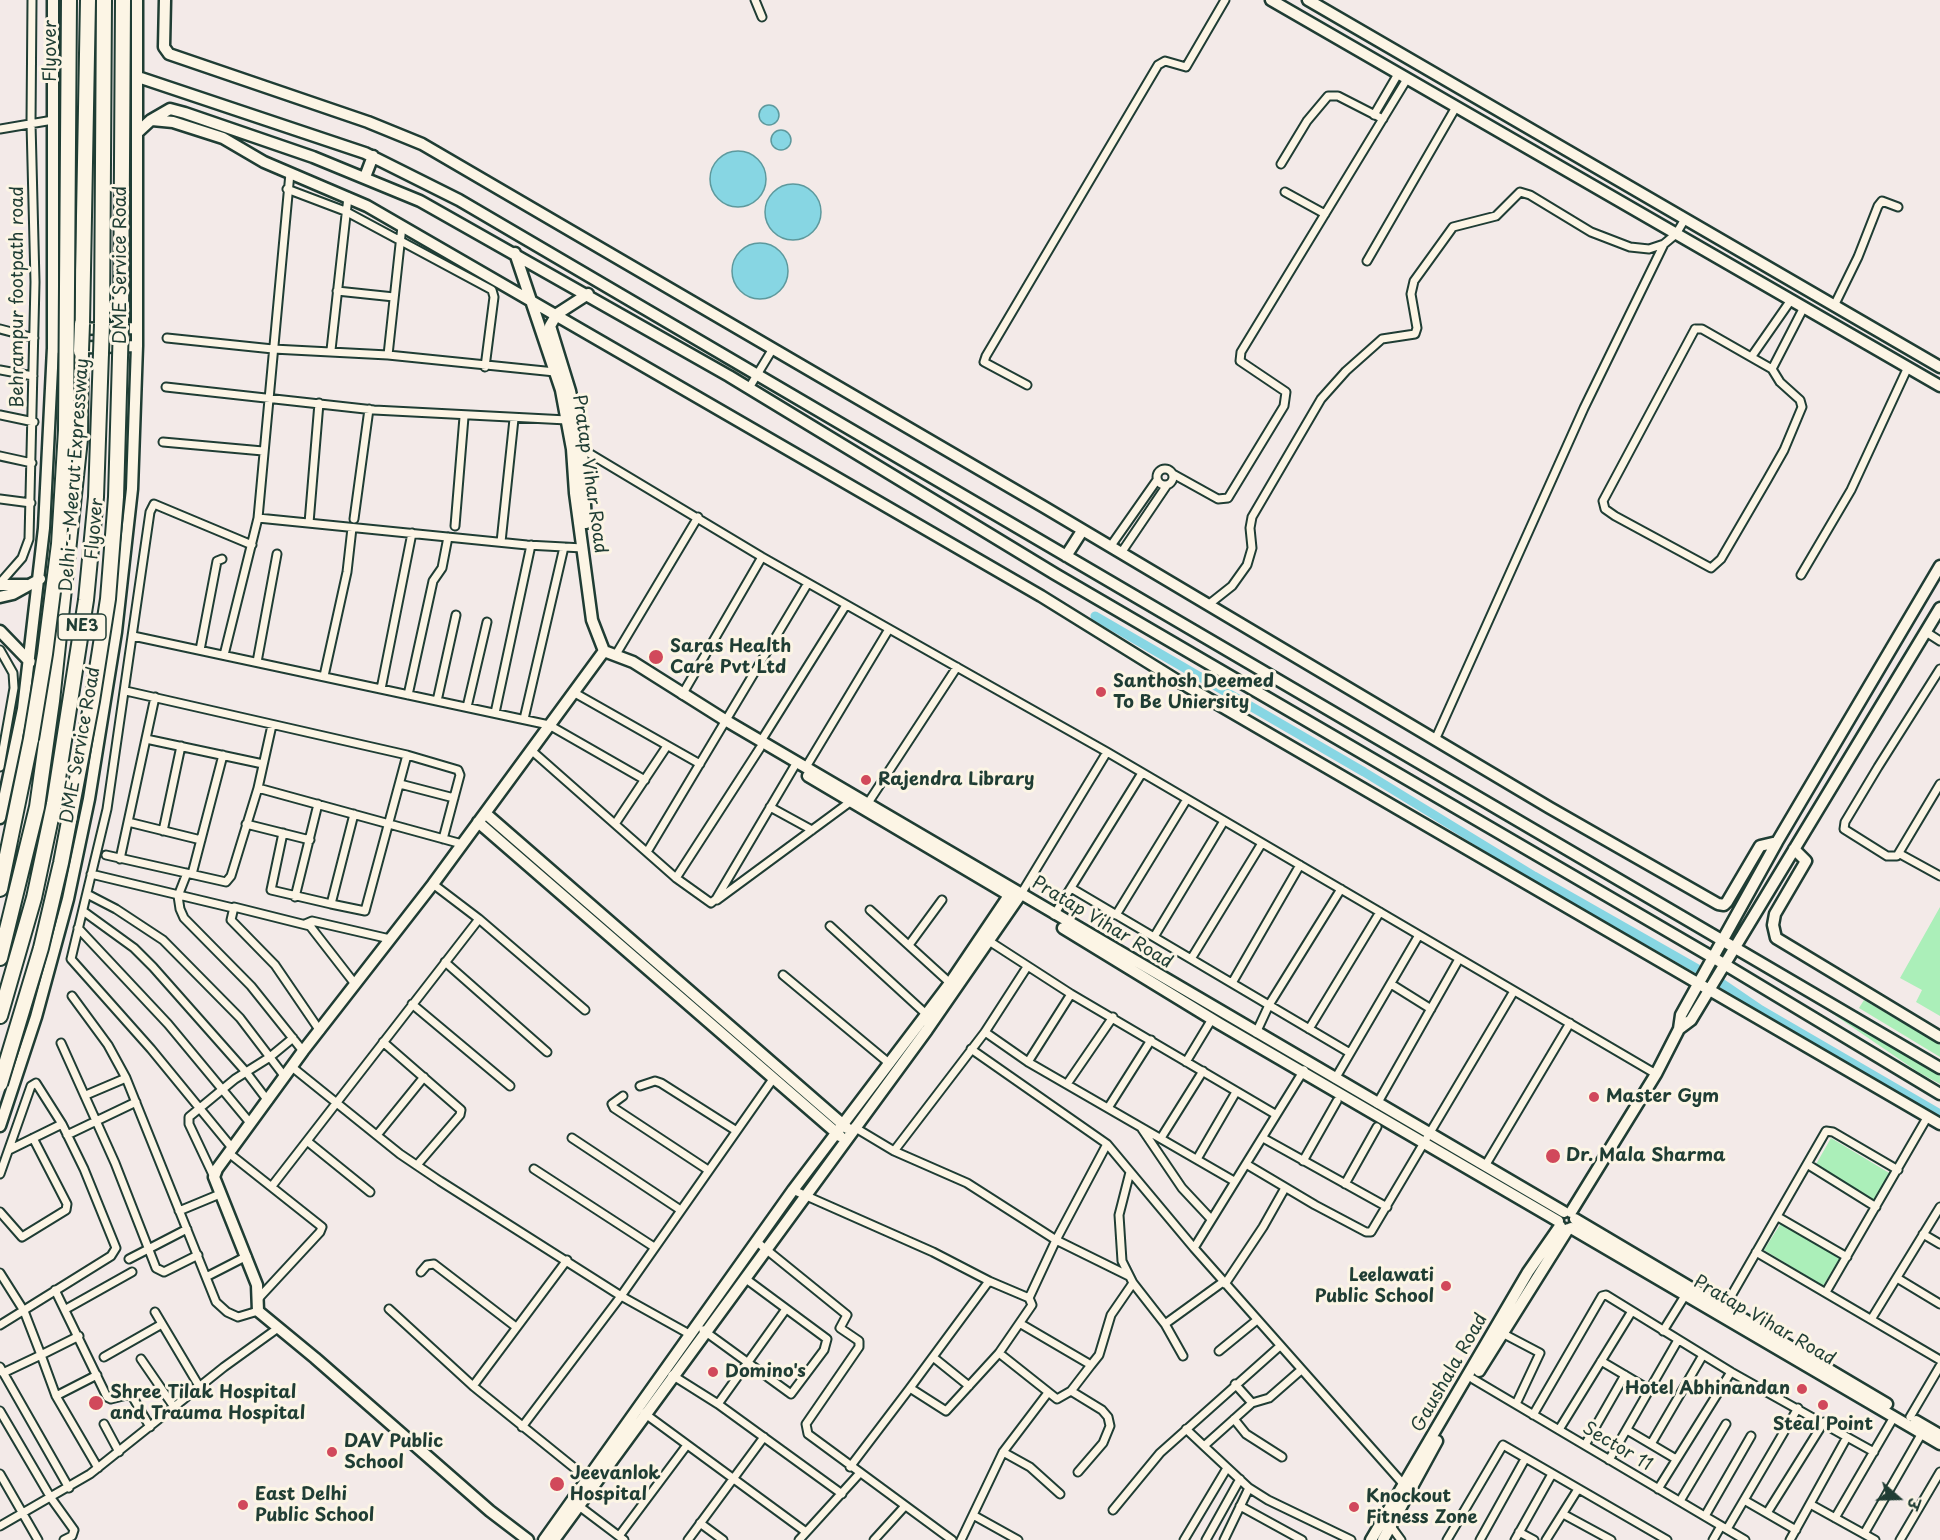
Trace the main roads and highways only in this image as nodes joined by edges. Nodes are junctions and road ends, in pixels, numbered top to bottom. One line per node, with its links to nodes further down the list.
1 (69, 0): 5 (highway, Flyover, bridge)
2 (88, 0): 6 (highway, Delhi - Meerut Expressway / NE3, bridge)
3 (104, 0): 7 (highway, Delhi - Meerut Expressway / NE3, bridge)
4 (123, 0): 8 (highway, Flyover, bridge)
5 (0, 889)
6 (0, 958)
7 (0, 1016)
8 (0, 1084)

